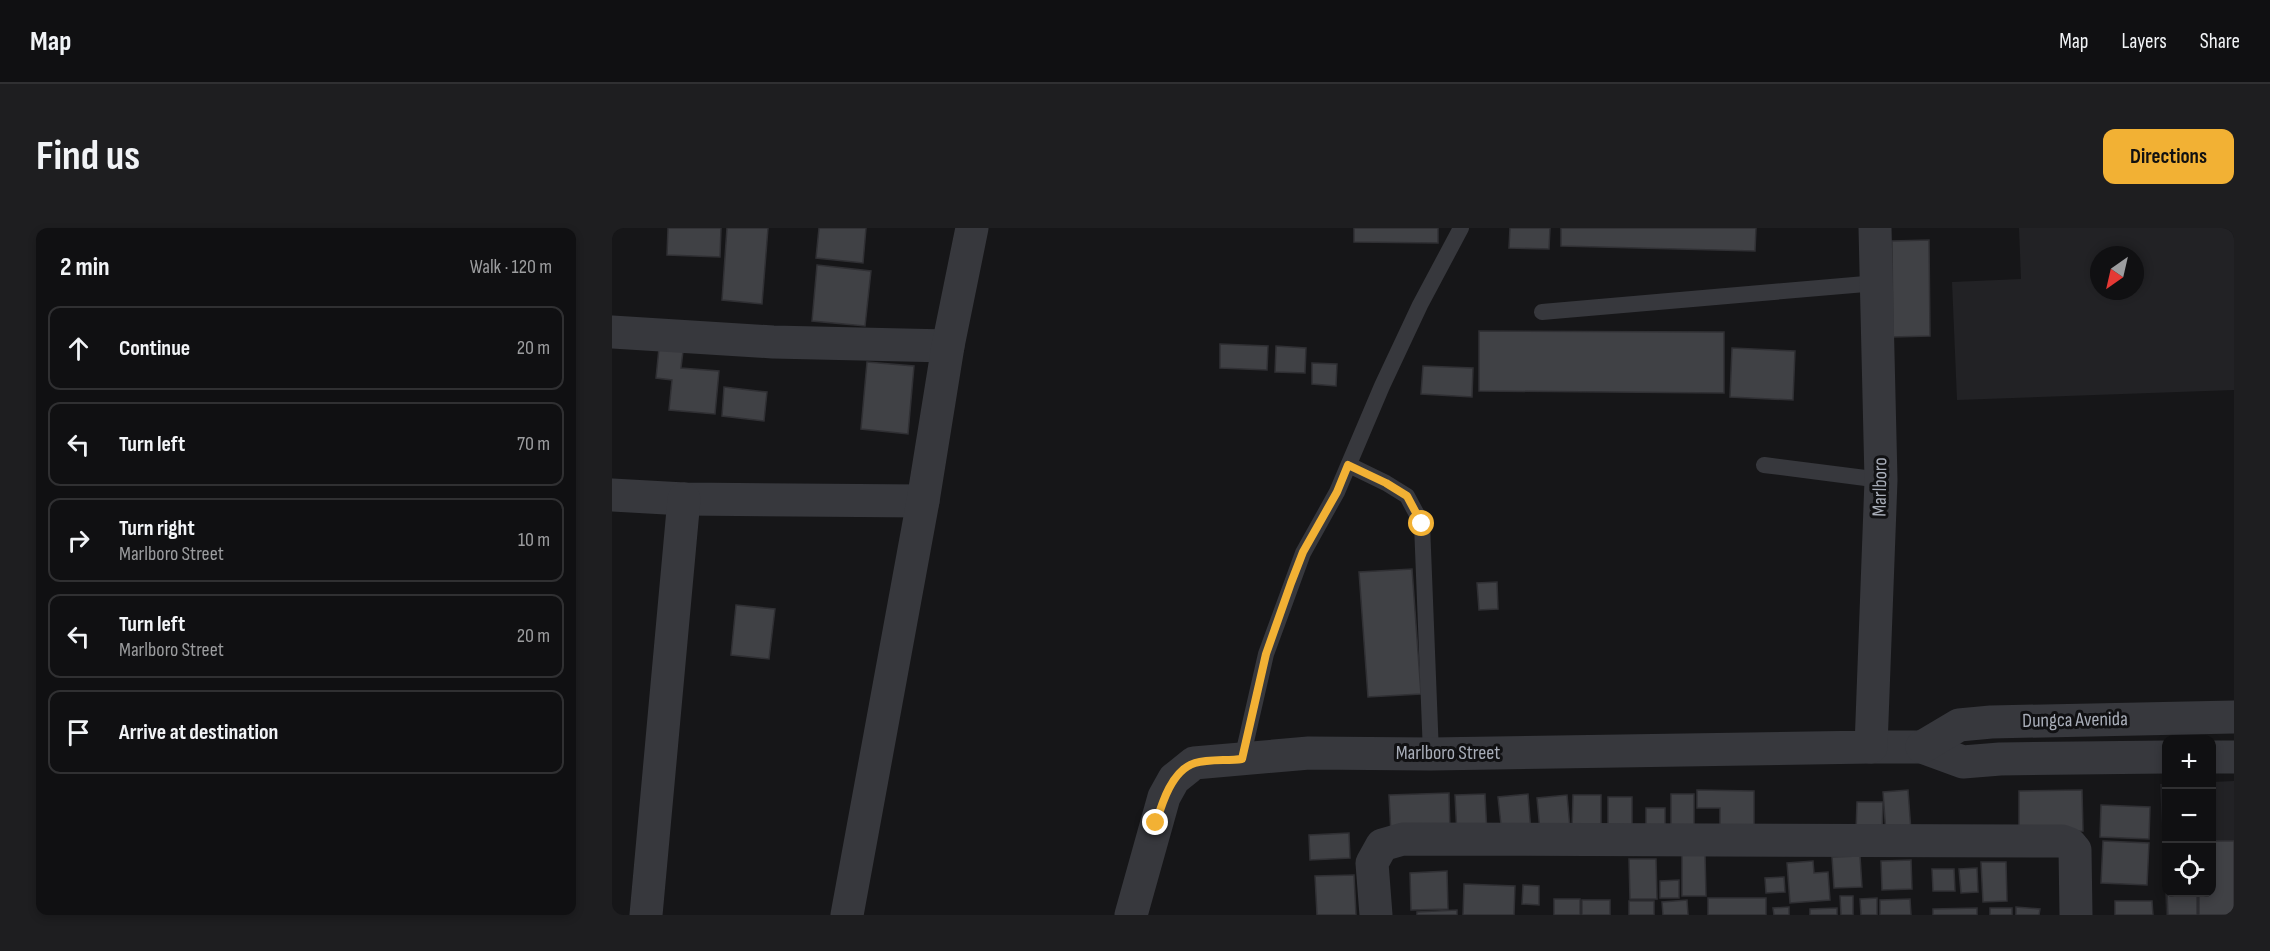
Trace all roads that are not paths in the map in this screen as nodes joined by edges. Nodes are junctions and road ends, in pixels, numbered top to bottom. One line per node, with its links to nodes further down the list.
1 (972, 228): 7 (street)
2 (1461, 228): 8 (lane)
3 (1875, 228): 4 (street, Marlboro)
4 (1877, 283): 5 (lane); 10 (street, Marlboro)
5 (1542, 312)
6 (612, 332): 7 (street)
7 (948, 346): 13 (street)
8 (1348, 465): 17 (lane); 21 (lane)
9 (1764, 465): 10 (lane)
10 (1881, 480): 15 (street, Marlboro)
11 (612, 495): 12 (street)
12 (684, 499): 13 (street); 22 (street)
13 (923, 501): 23 (street)
14 (2233, 723): 16 (street, Dungca Avenida)
15 (1871, 747): 16 (street, Dungca Avenida); 17 (street, Marlboro Street)
16 (1922, 747): 20 (street, Dungca Avenida)
17 (1431, 753): 21 (street, Marlboro Street)
18 (2216, 757): 19 (street)
19 (2234, 757)
20 (2162, 758)
21 (1242, 759): 24 (street, Marlboro Street)
22 (646, 915)
23 (847, 915)
24 (1131, 915)
25 (1376, 915): 26 (street)
26 (2076, 915)

